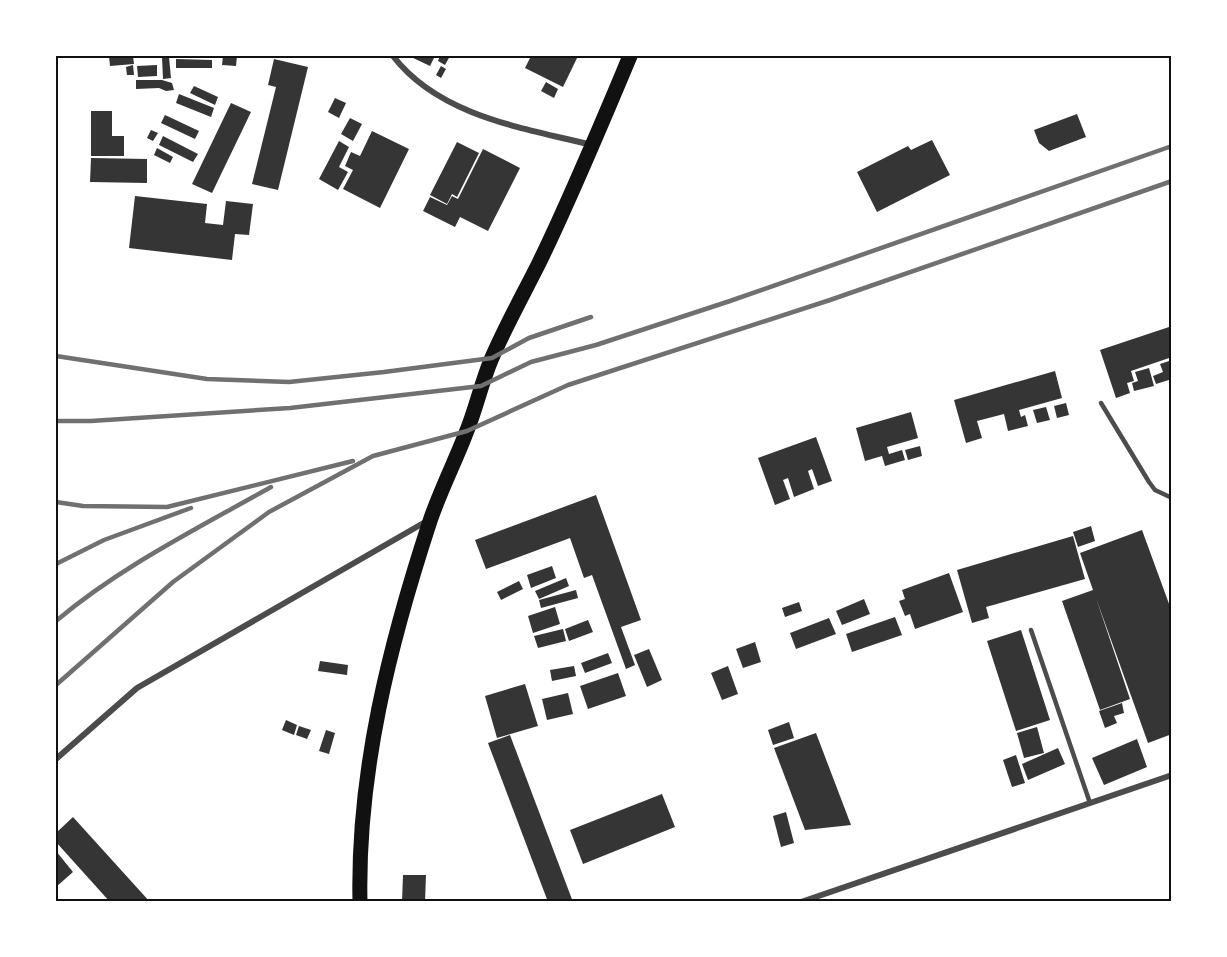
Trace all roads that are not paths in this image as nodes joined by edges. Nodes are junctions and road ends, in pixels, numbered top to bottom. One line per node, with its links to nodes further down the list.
1 (393, 56): 3 (street)
2 (630, 56): 3 (highway)
3 (592, 145): 6 (highway)
4 (1101, 403): 5 (lane)
5 (1172, 498)
6 (431, 519): 8 (street); 11 (highway)
7 (1031, 630): 10 (lane)
8 (56, 759)
9 (1172, 775): 10 (street)
10 (1090, 803): 12 (street)
11 (360, 902)
12 (801, 902)

